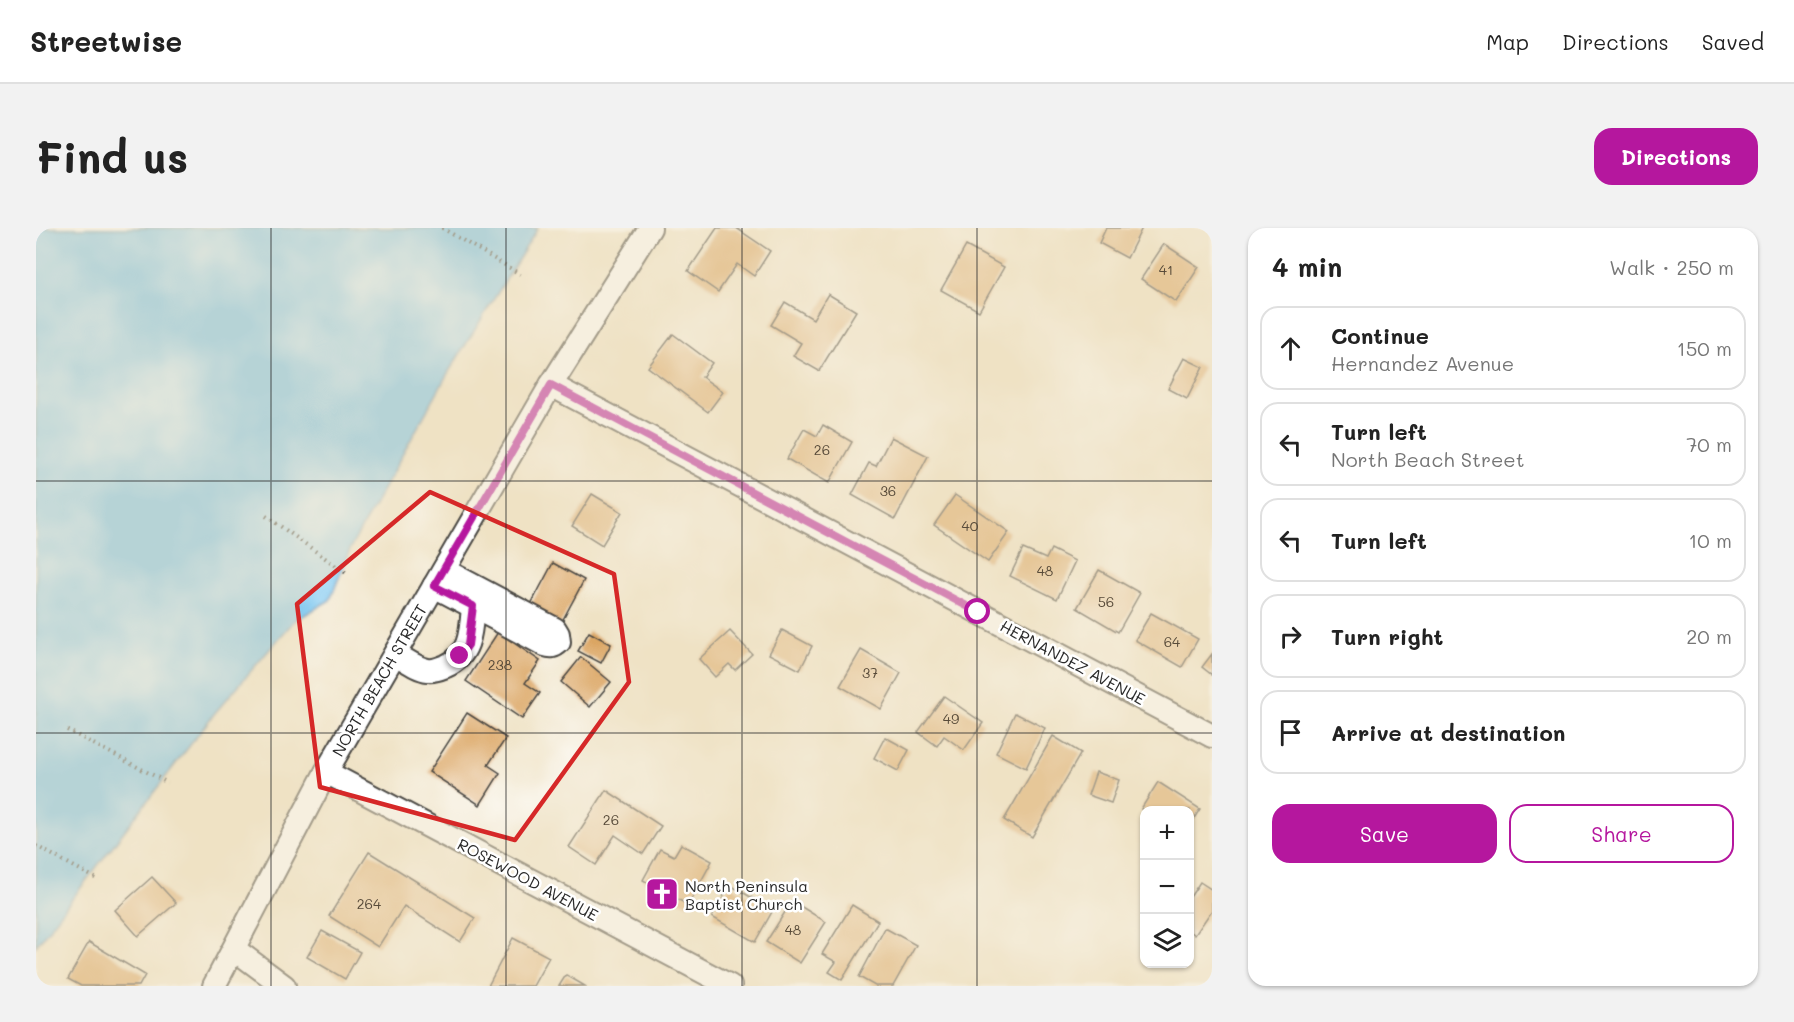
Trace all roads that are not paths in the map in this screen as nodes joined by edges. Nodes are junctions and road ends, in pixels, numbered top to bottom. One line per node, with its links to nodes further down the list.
1 (650, 228): 2 (street, NORTH BEACH STREET)
2 (551, 385): 3 (street, NORTH BEACH STREET); 6 (street, HERNANDEZ AVENUE)
3 (439, 578): 4 (street); 4 (street); 5 (street, NORTH BEACH STREET)
4 (473, 606): 5 (street)
5 (395, 654): 7 (street, NORTH BEACH STREET)
6 (1212, 736)
7 (326, 772): 8 (street, NORTH BEACH STREET); 11 (street, ROSEWOOD AVENUE)
8 (234, 949): 9 (street, NORTH BEACH STREET); 10 (street)
9 (214, 986)
10 (284, 986)
11 (730, 986)

